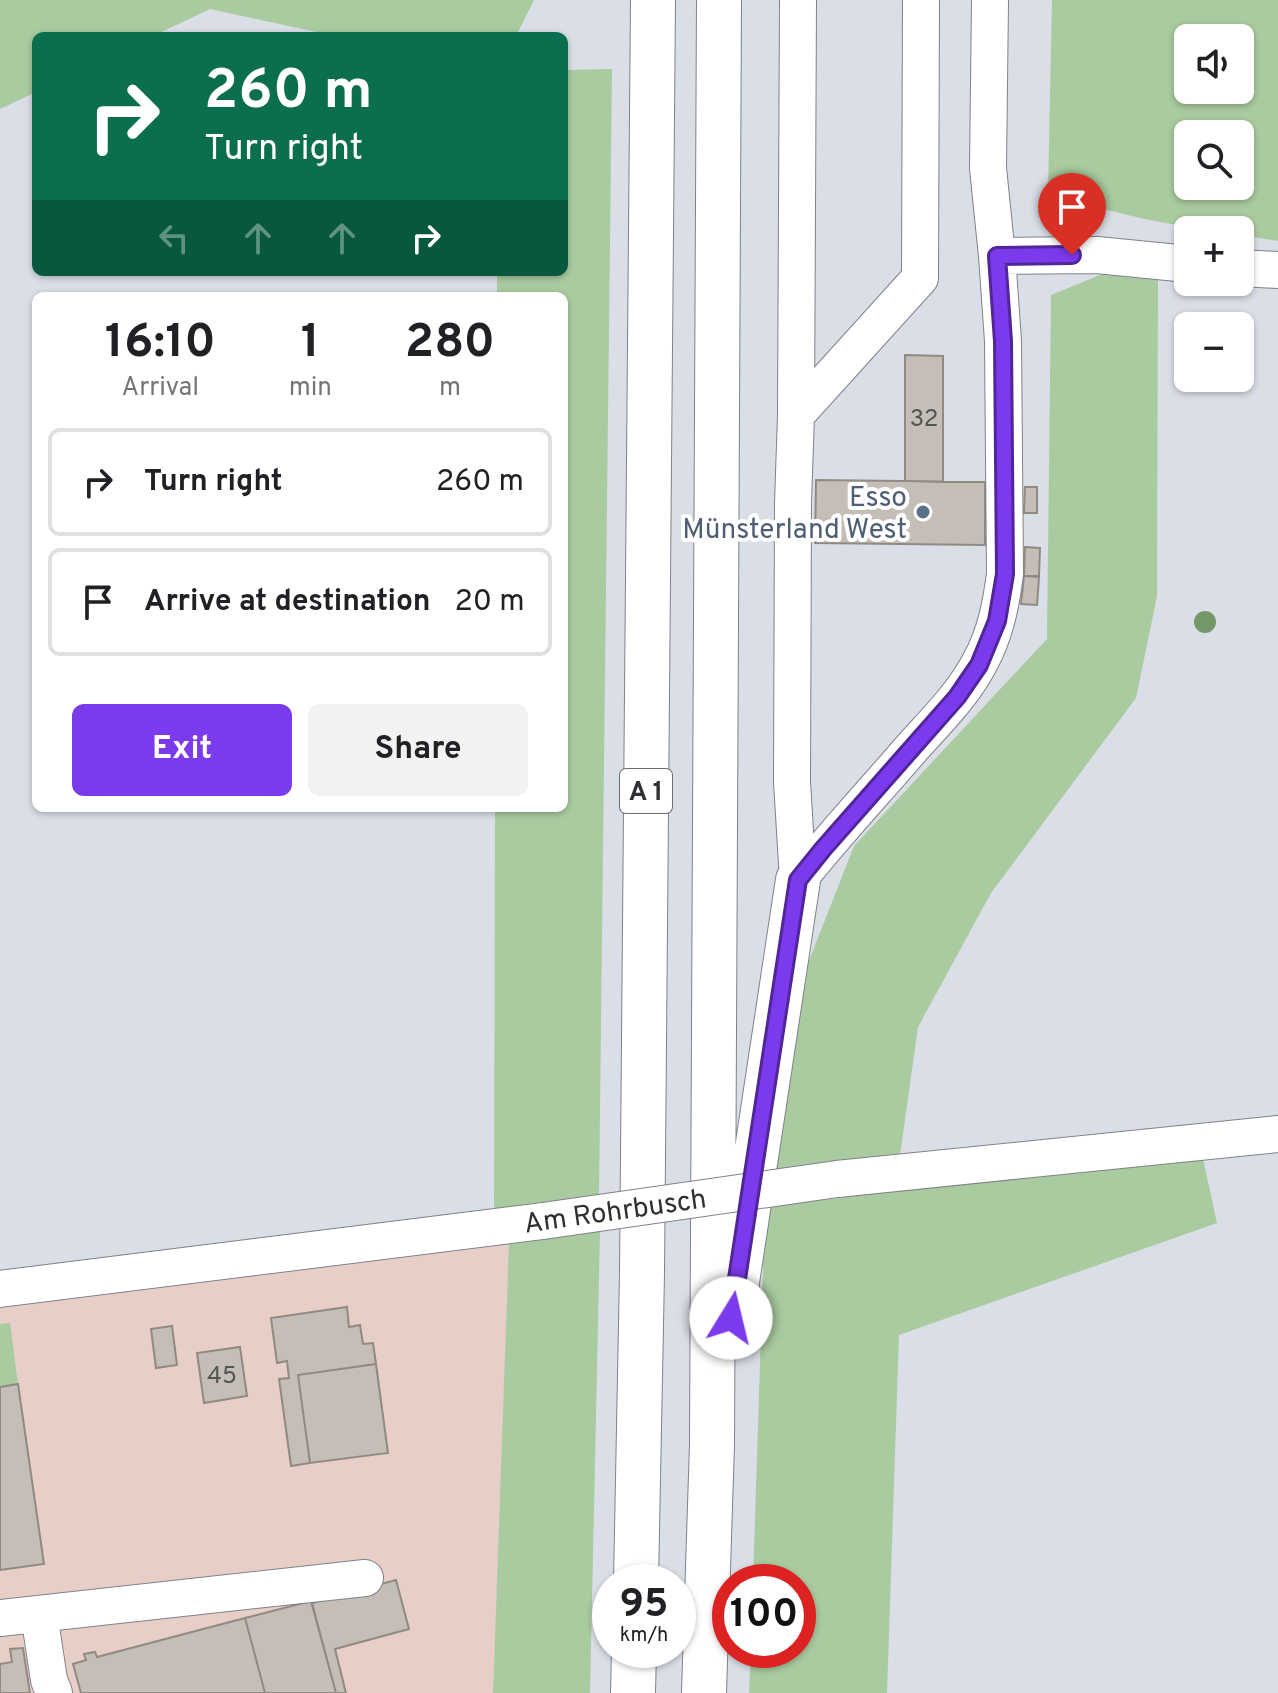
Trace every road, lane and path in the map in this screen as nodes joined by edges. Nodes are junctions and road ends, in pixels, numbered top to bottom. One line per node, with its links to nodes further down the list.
1 (653, 0): 15 (highway, A 1)
2 (719, 0): 14 (highway)
3 (798, 0): 10 (street)
4 (921, 0): 10 (street)
5 (990, 0): 6 (street)
6 (997, 256): 7 (street); 11 (street)
7 (1174, 263)
8 (1254, 269): 9 (street)
9 (1278, 270)
10 (796, 415): 11 (street)
11 (798, 880): 14 (highway)
12 (1278, 1134): 13 (street, Am Rohrbusch, bridge)
13 (0, 1289)
14 (712, 1444): 22 (highway)
15 (636, 1564)
16 (365, 1578): 17 (street)
17 (39, 1614): 18 (street); 20 (street)
18 (0, 1618)
19 (634, 1668): 21 (highway)
20 (54, 1693)
21 (633, 1693)
22 (704, 1693)

